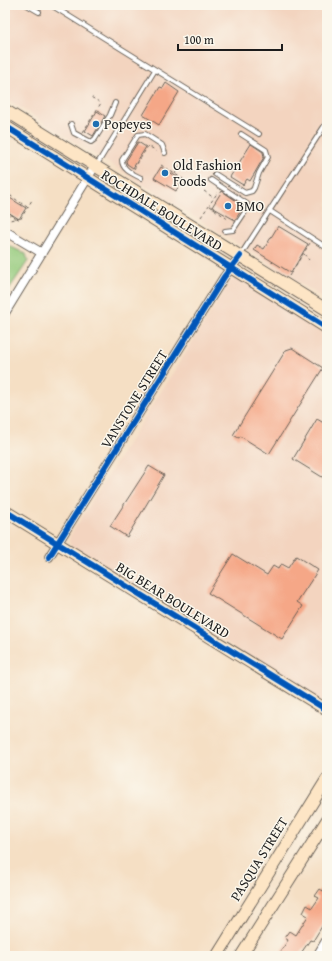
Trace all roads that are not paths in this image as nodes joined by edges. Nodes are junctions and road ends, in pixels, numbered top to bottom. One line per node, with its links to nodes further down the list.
1 (27, 5): 3 (lane)
2 (51, 5): 4 (lane)
3 (39, 12)
4 (155, 70): 11 (lane); 13 (lane)
5 (115, 103): 8 (lane)
6 (5, 110): 13 (street, ROCHDALE BOULEVARD)
7 (327, 122): 18 (lane)
8 (71, 124)
9 (5, 126): 15 (street, ROCHDALE BOULEVARD)
10 (241, 134): 14 (lane)
11 (259, 134)
12 (165, 153): 16 (lane)
13 (95, 166): 15 (street); 23 (street, ROCHDALE BOULEVARD)
14 (215, 174)
15 (88, 178): 22 (street); 24 (street, ROCHDALE BOULEVARD)
16 (141, 178)
17 (211, 180): 20 (lane)
18 (270, 211): 21 (lane); 23 (lane)
19 (5, 231): 22 (street)
20 (225, 231)
21 (327, 248)
22 (42, 253): 26 (street)
23 (240, 256): 24 (street, VANSTONE STREET); 25 (street, ROCHDALE BOULEVARD)
24 (232, 268): 27 (street, ROCHDALE BOULEVARD); 29 (street, VANSTONE STREET)
25 (327, 310)
26 (5, 312)
27 (327, 328)
28 (5, 511): 29 (street, BIG BEAR BOULEVARD)
29 (57, 543): 30 (street, VANSTONE STREET); 31 (street, BIG BEAR BOULEVARD)
30 (49, 557)
31 (327, 710)
32 (327, 779): 35 (street, PASQUA STREET)
33 (327, 820): 36 (street)
34 (327, 939): 37 (street)
35 (217, 956)
36 (241, 956)
37 (317, 956)

